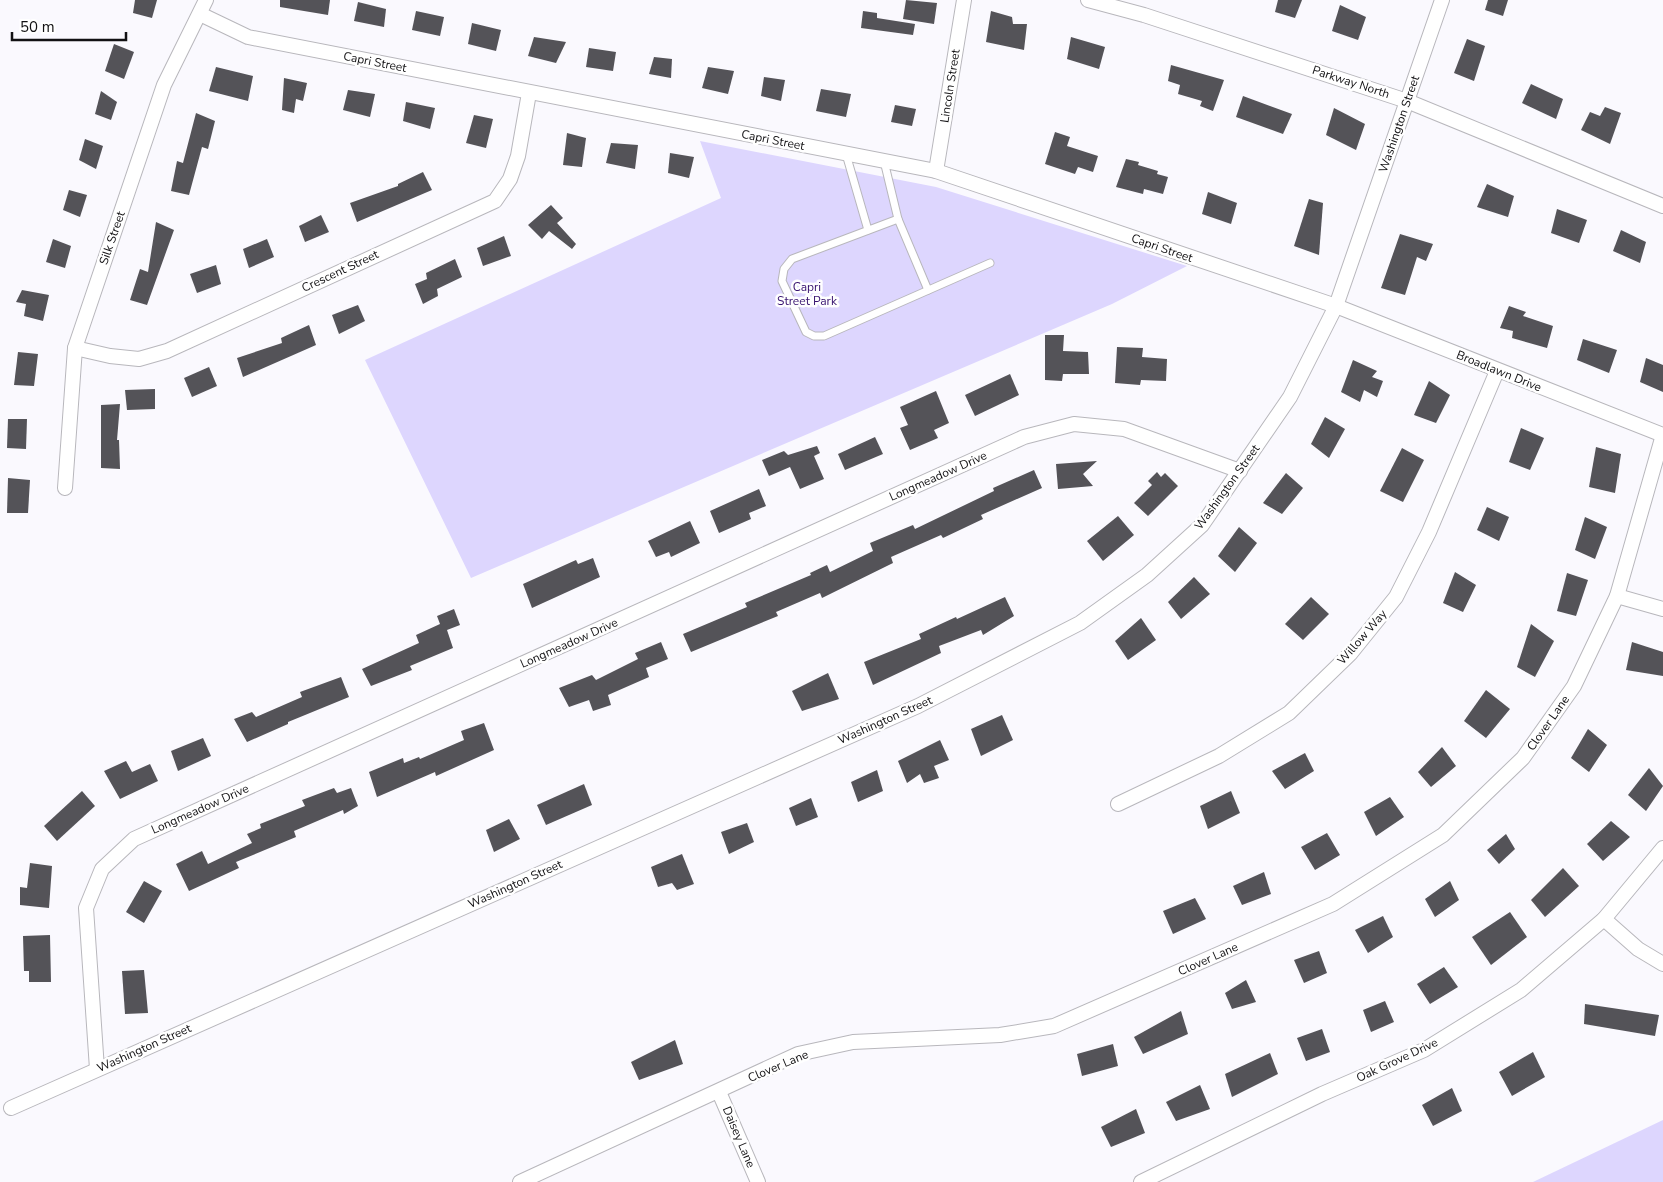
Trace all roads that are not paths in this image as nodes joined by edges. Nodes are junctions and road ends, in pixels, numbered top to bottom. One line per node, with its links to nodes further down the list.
1 (206, 0): 5 (street, Silk Street)
2 (964, 0): 10 (street, Lincoln Street)
3 (1088, 0): 7 (street, Parkway North)
4 (1442, 0): 7 (street, Washington Street)
5 (200, 14): 6 (street, Capri Street); 17 (street, Silk Street)
6 (529, 93): 8 (street, Capri Street); 17 (street, Crescent Street)
7 (1407, 100): 11 (street, Parkway North); 16 (street, Washington Street)
8 (846, 154): 9 (street, Capri Street); 13 (lane)
9 (884, 161): 10 (street, Capri Street); 12 (lane)
10 (936, 171): 16 (street, Capri Street)
11 (1663, 206)
12 (898, 219): 13 (lane); 15 (lane)
13 (868, 230): 15 (lane)
14 (990, 263): 15 (lane)
15 (928, 290)
16 (1336, 306): 18 (street, Broadlawn Drive); 20 (street, Washington Street)
17 (75, 348): 21 (street, Silk Street)
18 (1497, 371): 19 (street, Broadlawn Drive); 24 (street, Willow Way)
19 (1663, 435): 22 (street, Clover Lane)
20 (1240, 471): 28 (street, Washington Street); 28 (street, Longmeadow Drive)
21 (65, 488)
22 (1617, 596): 23 (street); 29 (street, Clover Lane)
23 (1663, 609)
24 (1118, 804)
25 (1663, 848): 26 (street, Oak Grove Drive)
26 (1604, 919): 27 (street); 33 (street, Oak Grove Drive)
27 (1663, 964)
28 (97, 1069): 30 (street, Washington Street)
29 (720, 1092): 31 (street, Clover Lane); 32 (street, Daisey Lane)
30 (12, 1108)
31 (520, 1182)
32 (758, 1182)
33 (1141, 1182)

